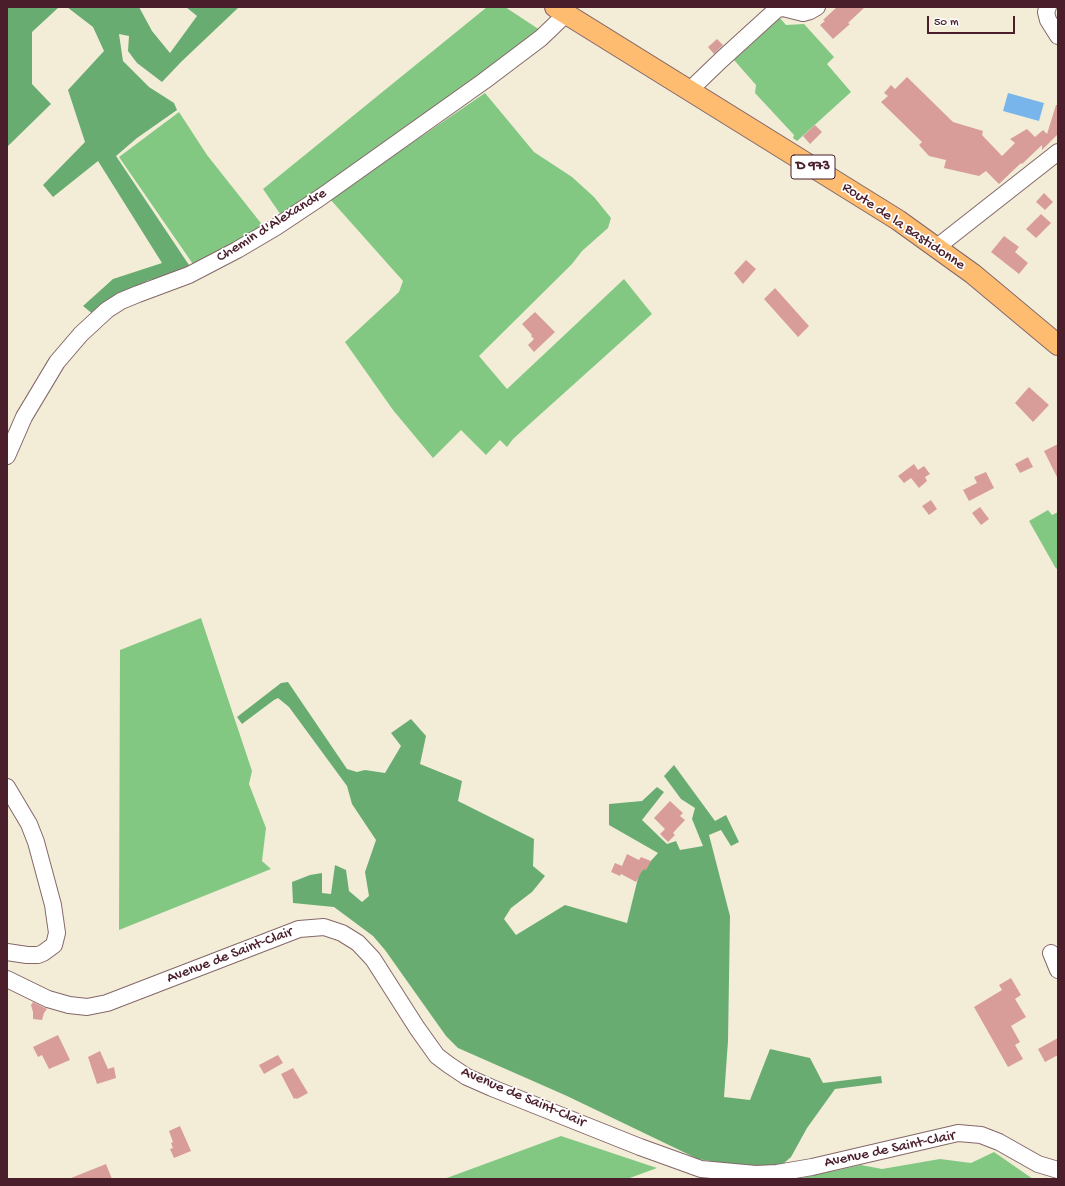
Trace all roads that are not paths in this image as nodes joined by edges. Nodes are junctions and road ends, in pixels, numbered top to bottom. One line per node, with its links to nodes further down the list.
1 (817, 7): 5 (street)
2 (1048, 7): 4 (street)
3 (561, 10): 5 (main road, Route de la Bastidonne / D 973); 9 (street, Chemin d'Alexandre)
4 (1058, 36)
5 (691, 90): 7 (main road, Route de la Bastidonne / D 973)
6 (1058, 152): 7 (street)
7 (937, 247): 8 (main road, Route de la Bastidonne / D 973)
8 (1058, 345)
9 (7, 456)
10 (7, 787): 11 (street)
11 (7, 952)
12 (1051, 953): 13 (street)
13 (1058, 970)
14 (7, 979): 15 (street, Avenue de Saint-Clair)
15 (1058, 1170)

